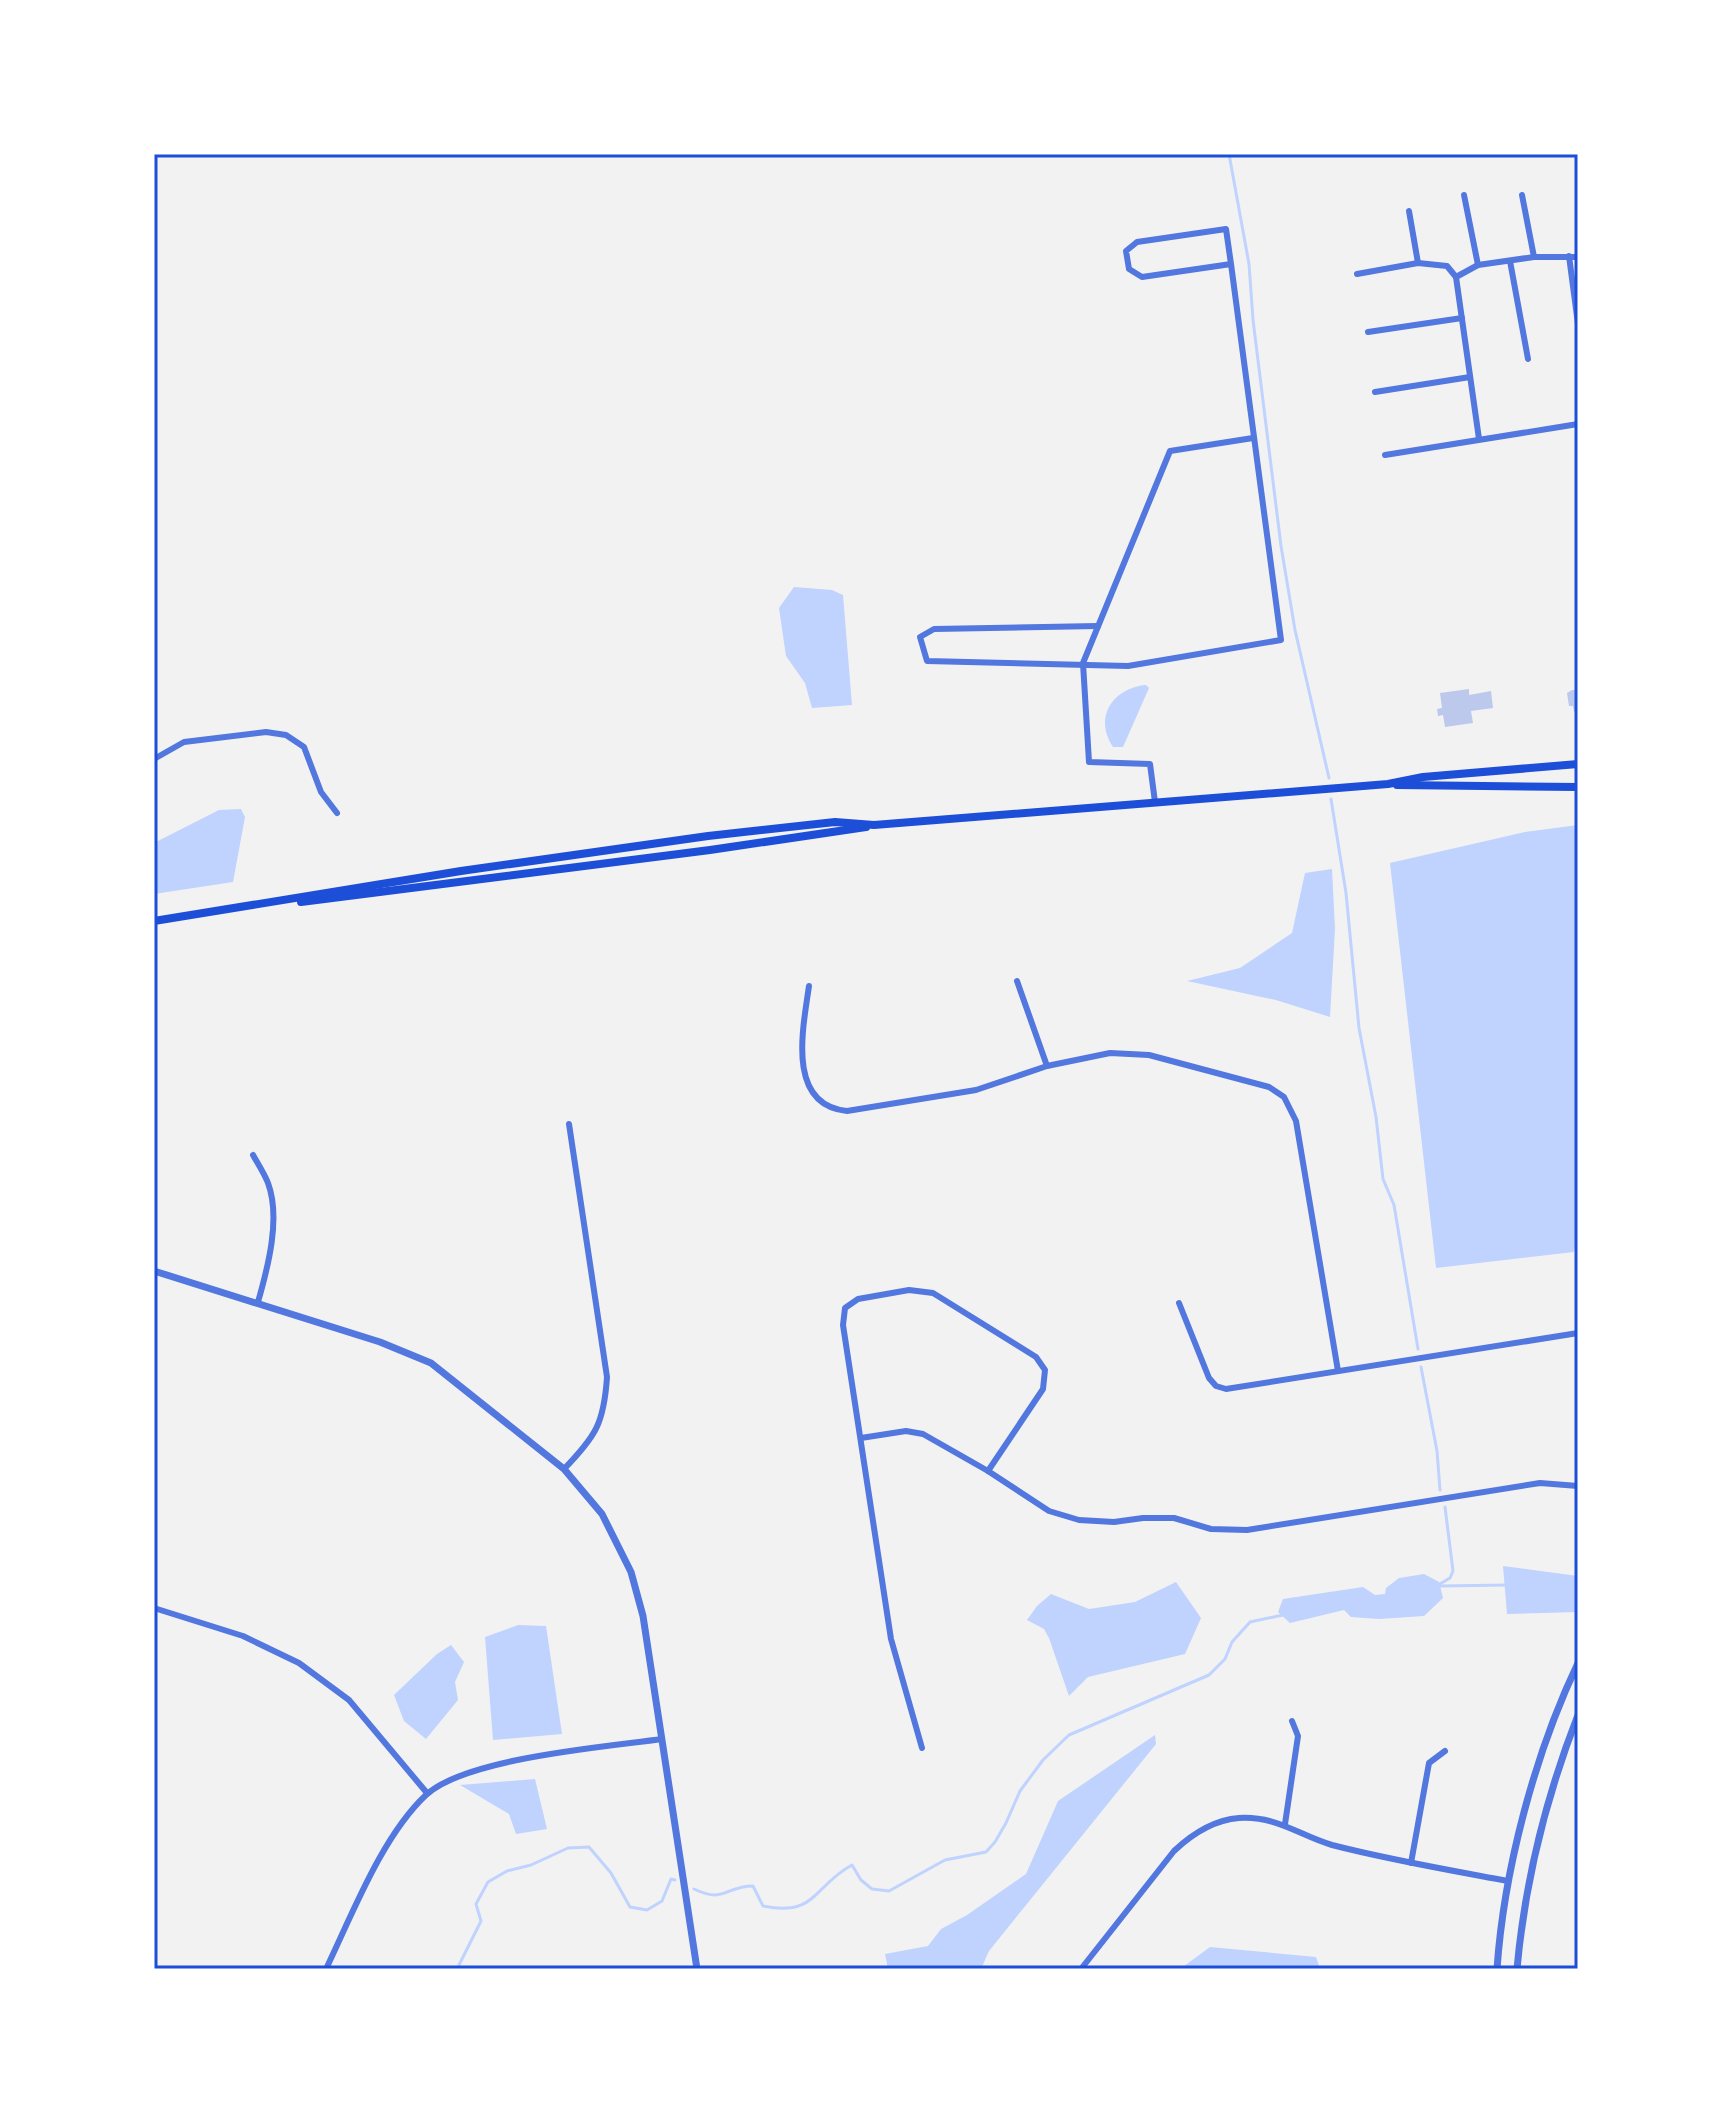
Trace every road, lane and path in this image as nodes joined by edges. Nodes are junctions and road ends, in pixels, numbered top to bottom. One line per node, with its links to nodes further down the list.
1 (1464, 195): 10 (street)
2 (1522, 195): 5 (street)
3 (1409, 211): 8 (street)
4 (1569, 256): 5 (street); 6 (street); 14 (street)
5 (1534, 257): 7 (street)
6 (1578, 257)
7 (1510, 261): 10 (street); 16 (street)
8 (1418, 263): 11 (street); 12 (street)
9 (1231, 264): 9 (street); 20 (street)
10 (1478, 265): 12 (street)
11 (1357, 274)
12 (1456, 277): 13 (street)
13 (1462, 318): 15 (street); 17 (street)
14 (1578, 324)
15 (1368, 332)
16 (1528, 359)
17 (1470, 377): 18 (street); 21 (street)
18 (1375, 392)
19 (1578, 424): 21 (street)
20 (1253, 438): 23 (street); 24 (street)
21 (1479, 439): 22 (street)
22 (1385, 455)
23 (1098, 626): 24 (street); 24 (street)
24 (1083, 663): 29 (street)
25 (154, 759): 30 (street)
26 (1578, 764): 27 (main road)
27 (1388, 784): 28 (main road); 29 (main road)
28 (1578, 787)
29 (1155, 802): 31 (main road)
30 (337, 813)
31 (874, 825): 32 (main road); 34 (main road)
32 (708, 836): 33 (main road); 34 (main road)
33 (648, 844): 35 (main road); 36 (main road)
34 (710, 850): 35 (main road)
35 (650, 858): 36 (main road)
36 (265, 904): 37 (main road)
37 (154, 921)
38 (1017, 981): 40 (street)
39 (809, 986): 40 (street)
40 (1047, 1066): 47 (street)
41 (569, 1124): 49 (street)
42 (253, 1155): 44 (street)
43 (154, 1271): 44 (street)
44 (258, 1302): 49 (street)
45 (1179, 1303): 47 (street)
46 (1578, 1333): 47 (street)
47 (1338, 1371)
48 (861, 1438): 50 (street); 50 (street); 57 (street)
49 (564, 1469): 56 (street)
50 (988, 1471): 51 (street)
51 (1578, 1486)
52 (154, 1608): 59 (street)
53 (1578, 1663): 62 (street)
54 (1578, 1715): 63 (street)
55 (1292, 1721): 60 (street)
56 (662, 1739): 59 (street); 65 (street)
57 (922, 1748)
58 (1445, 1751): 61 (street)
59 (427, 1793): 64 (street)
60 (1285, 1824): 61 (street); 66 (street)
61 (1411, 1863): 62 (street)
62 (1508, 1881): 63 (street); 67 (street)
63 (1528, 1884): 68 (street)
64 (326, 1969)
65 (697, 1969)
66 (1081, 1969)
67 (1497, 1969)
68 (1517, 1969)

